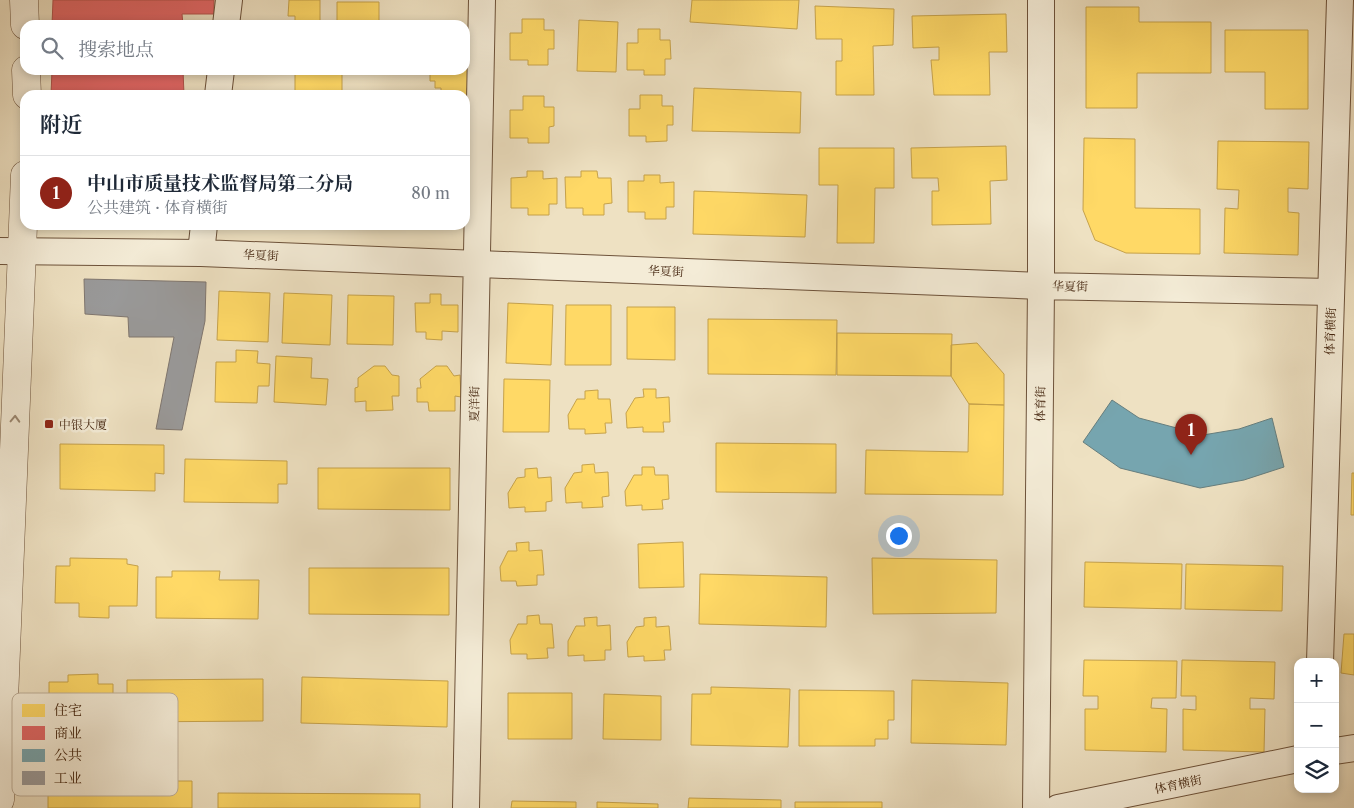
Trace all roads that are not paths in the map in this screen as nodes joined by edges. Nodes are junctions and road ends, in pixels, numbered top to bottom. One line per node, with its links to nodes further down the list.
1 (24, 0): 6 (street)
2 (229, 0): 7 (street)
3 (482, 0): 16 (street, 夏洋街)
4 (1041, 0): 17 (street, 体育街)
5 (1340, 0): 18 (street, 体育横街)
6 (25, 20)
7 (227, 20)
8 (26, 75): 10 (street)
9 (220, 75): 11 (street)
10 (27, 90)
11 (219, 90)
12 (20, 202): 14 (street)
13 (203, 230): 15 (street)
14 (11, 251): 15 (street, 华夏街); 23 (street, one-way to 14)
15 (201, 253): 16 (street, 华夏街)
16 (477, 264): 17 (street, 华夏街); 24 (street, 夏洋街)
17 (1041, 286): 18 (street, 华夏街); 25 (street, 体育街)
18 (1331, 292): 19 (street, 体育横街)
19 (1320, 658)
20 (1354, 748): 21 (street)
21 (1339, 750)
22 (1294, 760): 26 (street, 体育横街)
23 (0, 800)
24 (466, 808)
25 (1036, 808)
26 (1058, 808)

